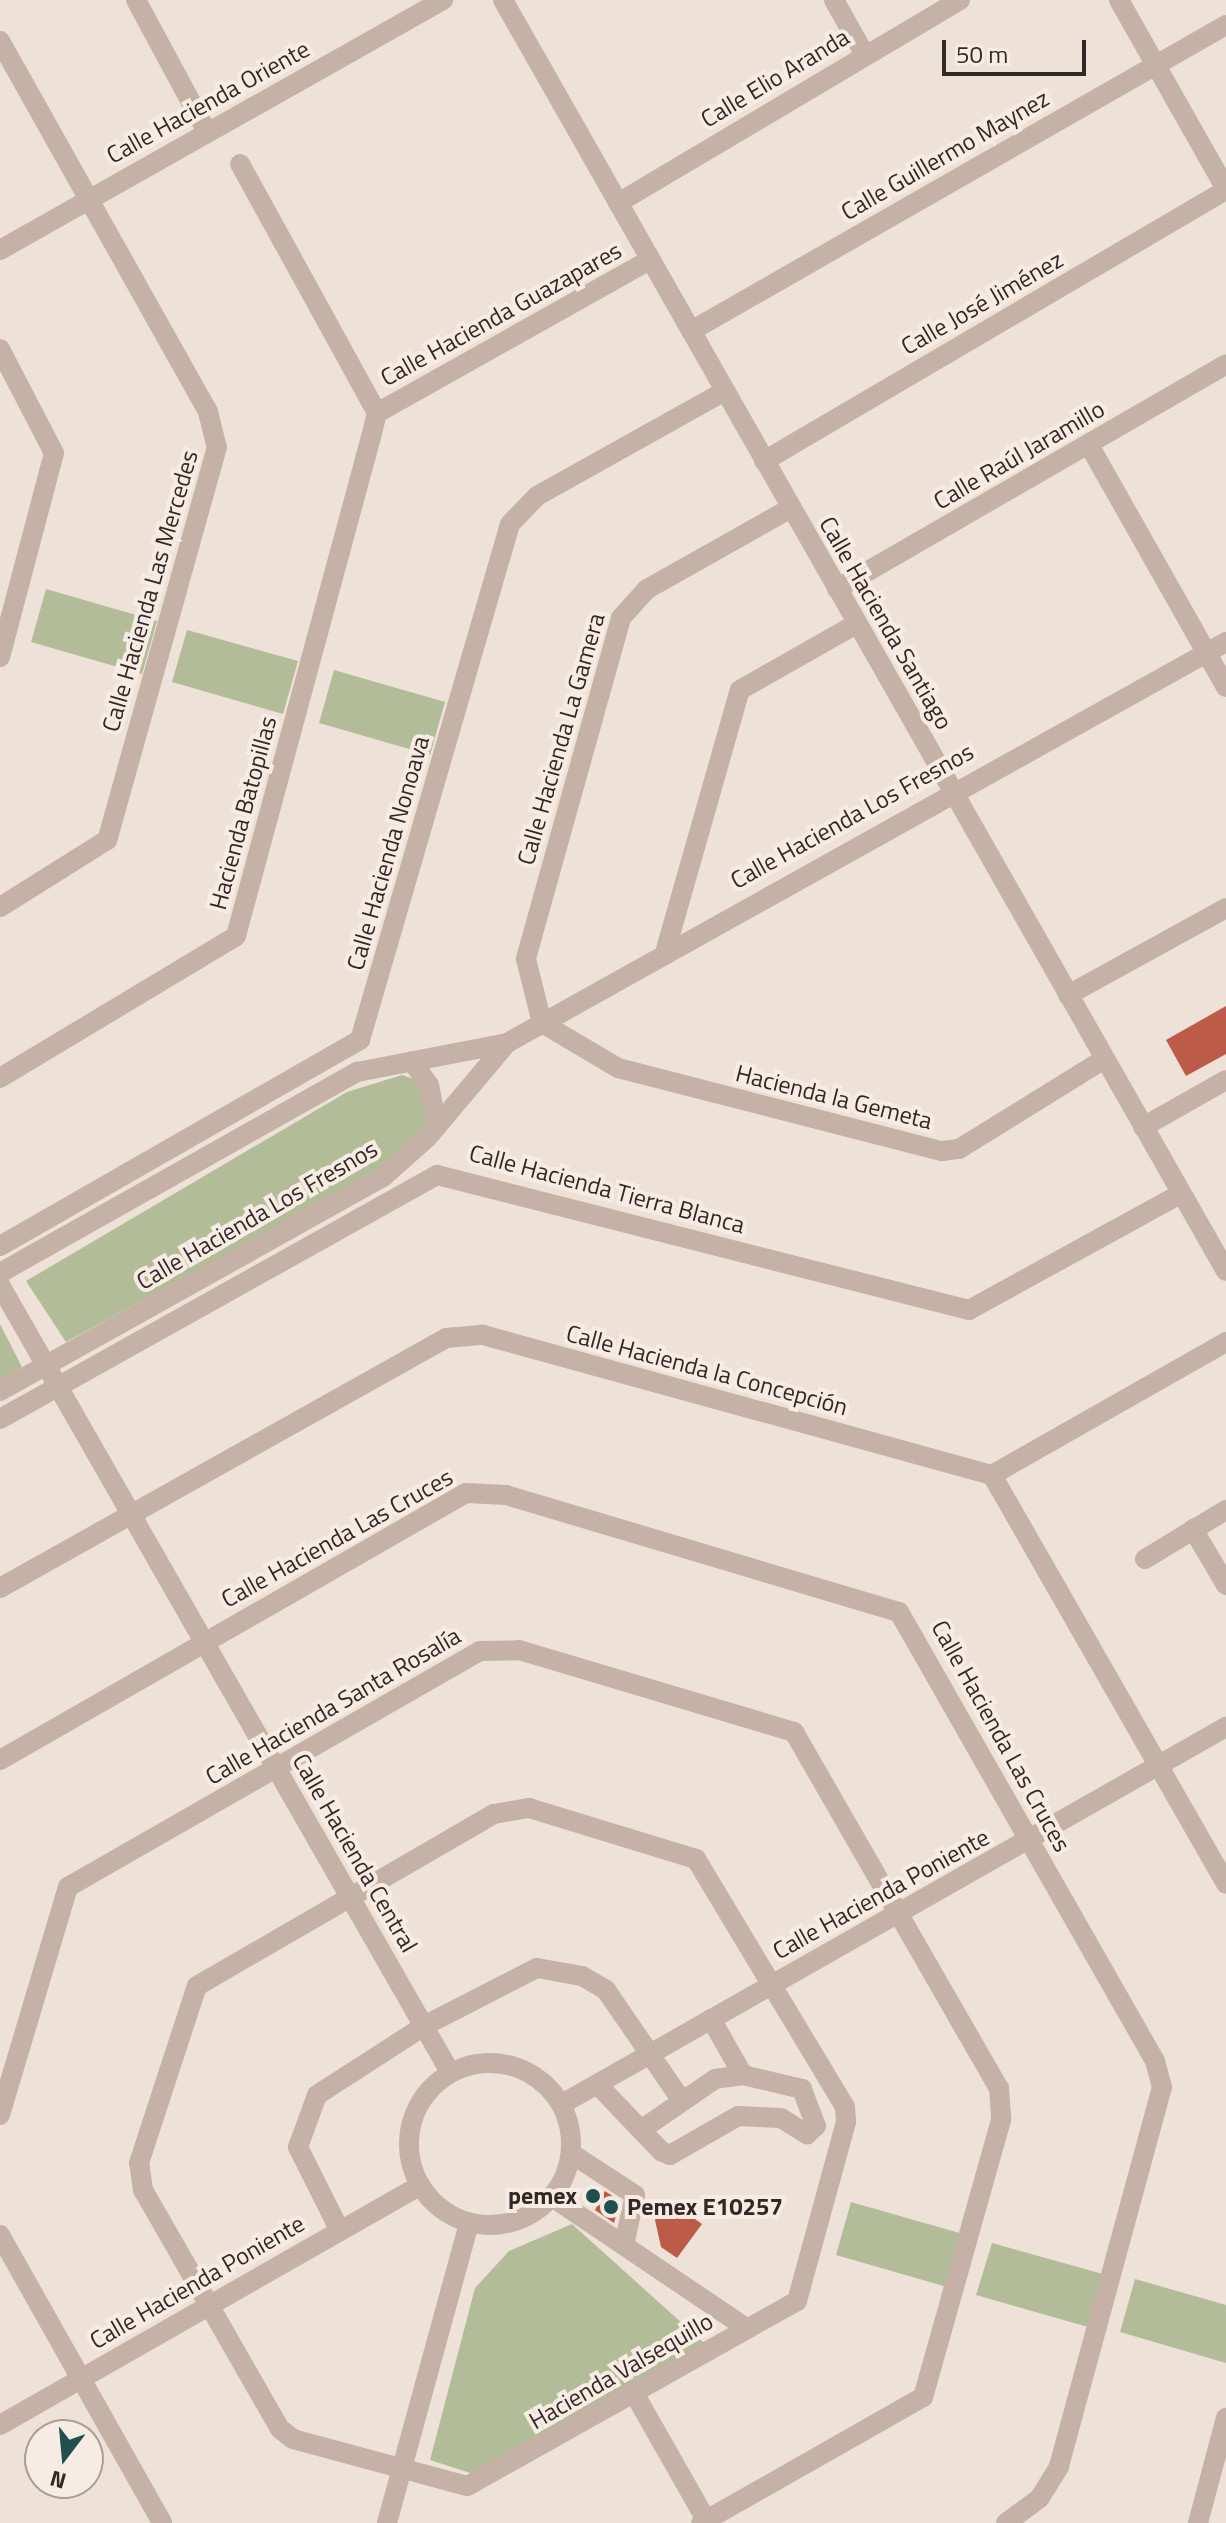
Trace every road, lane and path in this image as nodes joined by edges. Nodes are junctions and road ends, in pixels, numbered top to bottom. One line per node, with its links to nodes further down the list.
1 (136, 0): 11 (street)
2 (443, 0): 11 (street, Calle Hacienda Oriente)
3 (503, 0): 15 (street, Calle Hacienda Santiago)
4 (834, 0): 9 (street)
5 (960, 0): 9 (street, Calle Elio Aranda)
6 (1119, 0): 10 (street)
7 (1226, 25): 10 (street, Calle Guillermo Maynez)
8 (0, 41): 14 (street, Calle Hacienda Las Mercedes)
9 (865, 55): 15 (street, Calle Elio Aranda)
10 (1157, 64): 13 (street); 18 (street, Calle Guillermo Maynez)
11 (207, 132): 14 (street, Calle Hacienda Oriente)
12 (240, 164): 22 (street)
13 (1226, 190): 24 (street, Calle José Jiménez)
14 (85, 201): 16 (street, Calle Hacienda Oriente); 33 (street, Calle Hacienda Las Mercedes)
15 (618, 203): 17 (street, Calle Hacienda Santiago)
16 (0, 250)
17 (650, 260): 18 (street, Calle Hacienda Santiago); 22 (street, Calle Hacienda Guazapares)
18 (691, 331): 21 (street, Calle Hacienda Santiago)
19 (0, 349): 30 (street)
20 (1224, 370): 23 (street, Calle Raúl Jaramillo)
21 (725, 391): 24 (street, Calle Hacienda Santiago); 46 (street, Calle Hacienda Nonoava)
22 (377, 413): 41 (street, Hacienda Batopillas)
23 (1089, 445): 26 (street, Calle Raúl Jaramillo); 29 (street)
24 (764, 461): 25 (street, Calle Hacienda Santiago)
25 (791, 508): 26 (street, Calle Hacienda Santiago); 37 (street, Calle Hacienda La Gamera)
26 (837, 589): 27 (street, Calle Hacienda Santiago)
27 (856, 624): 32 (street, Calle Hacienda Santiago); 35 (street)
28 (1226, 642): 29 (street, Calle Hacienda Los Fresnos)
29 (1206, 653): 31 (street); 32 (street, Calle Hacienda Los Fresnos)
30 (0, 657)
31 (1226, 687)
32 (951, 791): 35 (street, Calle Hacienda Los Fresnos); 36 (street, Calle Hacienda Santiago)
33 (0, 907)
34 (1226, 908): 36 (street)
35 (666, 949): 37 (street, Calle Hacienda Los Fresnos)
36 (1068, 995): 39 (street, Calle Hacienda Santiago)
37 (542, 1023): 38 (street, Calle Hacienda Los Fresnos); 39 (street, Hacienda la Gemeta)
38 (507, 1043): 40 (street, Calle Hacienda Los Fresnos); 43 (street, Calle Hacienda Los Fresnos)
39 (1104, 1059): 44 (street, Calle Hacienda Santiago)
40 (412, 1061): 43 (street); 48 (street, Calle Hacienda Los Fresnos)
41 (0, 1078)
42 (1226, 1080): 44 (street)
43 (437, 1126): 51 (street, Calle Hacienda Los Fresnos)
44 (1143, 1127): 45 (street, Calle Hacienda Santiago)
45 (1180, 1194): 47 (street, Calle Hacienda Santiago); 52 (street, Calle Hacienda Tierra Blanca)
46 (0, 1246)
47 (1224, 1261)
48 (0, 1273)
49 (0, 1285): 51 (street, Calle Hacienda Central)
50 (1226, 1342): 55 (street)
51 (46, 1365): 52 (street, Calle Hacienda Central); 53 (street, Calle Hacienda Los Fresnos)
52 (58, 1386): 54 (street, Calle Hacienda Tierra Blanca); 57 (street, Calle Hacienda Central)
53 (0, 1391)
54 (0, 1419)
55 (992, 1475): 57 (street, Calle Hacienda la Concepción); 65 (street)
56 (1226, 1510): 58 (street)
57 (130, 1513): 61 (street, Calle Hacienda la Concepción); 62 (street, Calle Hacienda Central)
58 (1193, 1529): 59 (street); 60 (street)
59 (1145, 1559)
60 (1226, 1585)
61 (0, 1588)
62 (204, 1641): 64 (street, Calle Hacienda Las Cruces); 66 (street, Calle Hacienda Central); 67 (street, Calle Hacienda Las Cruces)
63 (1226, 1727): 65 (street, Calle Hacienda Poniente)
64 (0, 1760)
65 (1160, 1765): 67 (street, Calle Hacienda Poniente); 68 (street)
66 (276, 1768): 69 (street, Calle Hacienda Central); 70 (street, Calle Hacienda Santa Rosalía); 82 (street, Calle Hacienda Santa Rosalía)
67 (1028, 1841): 70 (street, Calle Hacienda Poniente); 101 (street, Calle Hacienda Las Cruces)
68 (1226, 1884)
69 (349, 1895): 71 (street, Hacienda Valsequillo); 73 (street, Calle Hacienda Central); 91 (street, Hacienda Valsequillo)
70 (901, 1912): 71 (street, Calle Hacienda Poniente); 98 (street, Calle Hacienda Santa Rosalía)
71 (773, 1984): 72 (street, Calle Hacienda Poniente); 77 (street, Hacienda Valsequillo)
72 (711, 2019): 74 (street, Calle Hacienda Poniente); 76 (street)
73 (424, 2026): 74 (street); 75 (street, Calle Hacienda Central); 88 (street)
74 (648, 2053): 78 (street, Calle Hacienda Poniente); 80 (street)
75 (450, 2072): 81 (street); 85 (street)
76 (743, 2075): 79 (street); 80 (street)
77 (830, 2082): 79 (street); 92 (street, Hacienda Valsequillo)
78 (597, 2084): 81 (street, Calle Hacienda Poniente); 83 (street)
79 (809, 2097): 83 (street)
80 (680, 2098): 83 (street)
81 (562, 2104): 84 (street)
82 (0, 2115)
83 (641, 2130)
84 (572, 2154): 86 (street); 90 (street)
85 (420, 2185): 87 (street); 88 (street, Calle Hacienda Poniente)
86 (552, 2197): 87 (street); 90 (street)
87 (469, 2223): 97 (street)
88 (340, 2231): 91 (street, Calle Hacienda Poniente)
89 (0, 2235): 93 (street)
90 (624, 2245): 92 (street)
91 (208, 2306): 93 (street, Calle Hacienda Poniente); 97 (street, Hacienda Valsequillo)
92 (748, 2329): 94 (street, Hacienda Valsequillo)
93 (81, 2378): 96 (street, Calle Hacienda Poniente); 99 (street)
94 (634, 2393): 97 (street, Hacienda Valsequillo); 98 (street)
95 (1226, 2418): 102 (street)
96 (0, 2425)
97 (401, 2470): 100 (street)
98 (705, 2522)
99 (162, 2523)
100 (387, 2523)
101 (1006, 2523)
102 (1198, 2523)

